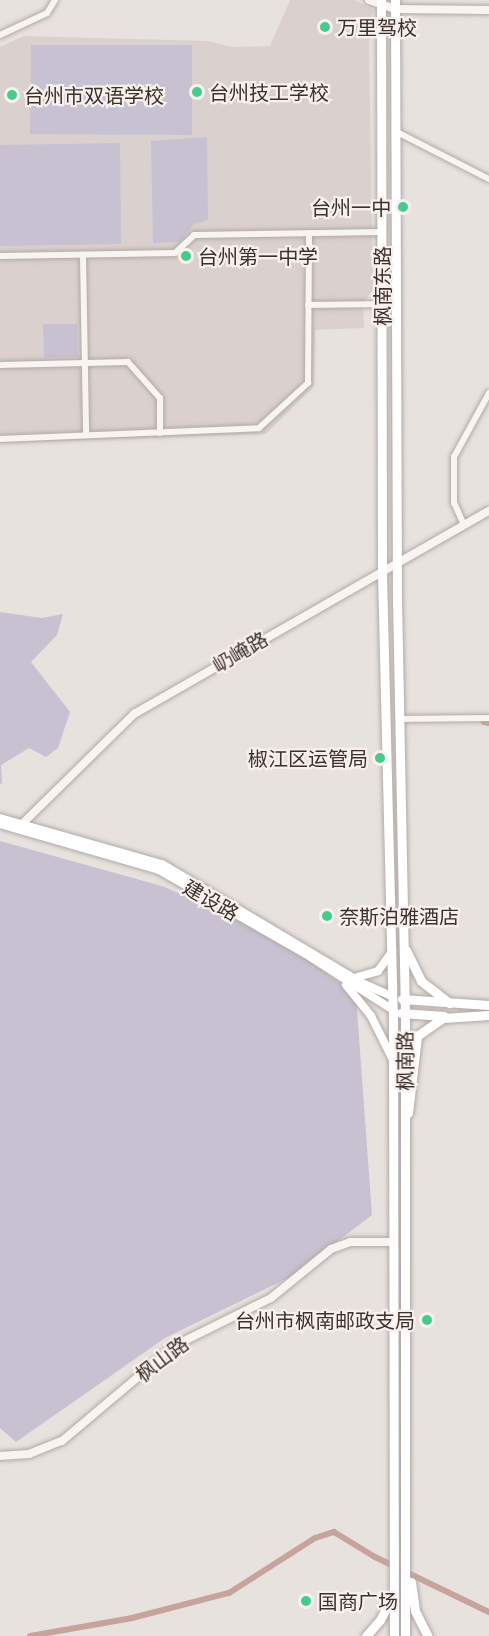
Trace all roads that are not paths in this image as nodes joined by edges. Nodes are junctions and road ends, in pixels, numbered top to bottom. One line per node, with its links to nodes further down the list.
1 (55, 0): 6 (street)
2 (369, 0): 3 (street)
3 (381, 3): 4 (street); 9 (main road, 枫南东路)
4 (395, 4): 5 (street); 7 (main road, 枫南路)
5 (489, 10)
6 (0, 35)
7 (395, 131): 8 (street); 23 (main road, 枫南路)
8 (489, 179)
9 (381, 232): 10 (street); 13 (main road, 枫南东路)
10 (309, 233): 11 (street); 14 (street)
11 (83, 255): 12 (street); 15 (street)
12 (0, 256)
13 (382, 304): 14 (street); 24 (main road, 枫南东路)
14 (308, 305): 18 (street)
15 (84, 363): 16 (street); 18 (street); 19 (street)
16 (0, 365)
17 (489, 393): 22 (street)
18 (160, 433): 19 (street)
19 (86, 435): 20 (street)
20 (0, 439)
21 (489, 511): 22 (street, 屷崦路)
22 (464, 525): 23 (street, 屷崦路)
23 (396, 566): 24 (street, 屷崦路); 26 (main road, 枫南路)
24 (382, 573): 29 (street, 屷崦路); 31 (main road, 枫南路)
25 (489, 718): 26 (street)
26 (399, 719): 30 (main road, 枫南路)
27 (0, 818): 29 (main road, 建设路)
28 (0, 824): 29 (main road, 建设路)
29 (19, 826): 32 (main road, 建设路); 33 (main road, 建设路)
30 (404, 945): 35 (main road, 枫南路); 36 (main road)
31 (392, 951): 32 (main road); 34 (main road, 枫南路)
32 (354, 978): 34 (main road, 建设路)
33 (342, 980): 38 (main road, 建设路); 42 (main road)
34 (393, 997): 35 (main road); 38 (main road, 枫南路)
35 (405, 1000): 36 (main road); 39 (main road, 枫南路)
36 (454, 1005): 37 (main road)
37 (489, 1005)
38 (393, 1010): 39 (main road, 建设路); 42 (main road, 枫南路)
39 (405, 1014): 41 (main road, 建设路); 43 (main road, 枫南路)
40 (489, 1015): 41 (main road)
41 (459, 1017): 43 (main road)
42 (393, 1060): 44 (main road, 枫南路)
43 (405, 1123): 48 (main road, 枫南路)
44 (393, 1242): 45 (street, 枫山路); 46 (main road, 枫南路)
45 (0, 1456)
46 (395, 1552): 47 (main road, 枫南路); 47 (main road, 枫南路)
47 (394, 1580): 49 (main road, 枫南路); 50 (main road, 枫南路)
48 (408, 1580): 51 (main road); 52 (main road)
49 (366, 1636)
50 (394, 1636)
51 (405, 1636)
52 (428, 1636)

